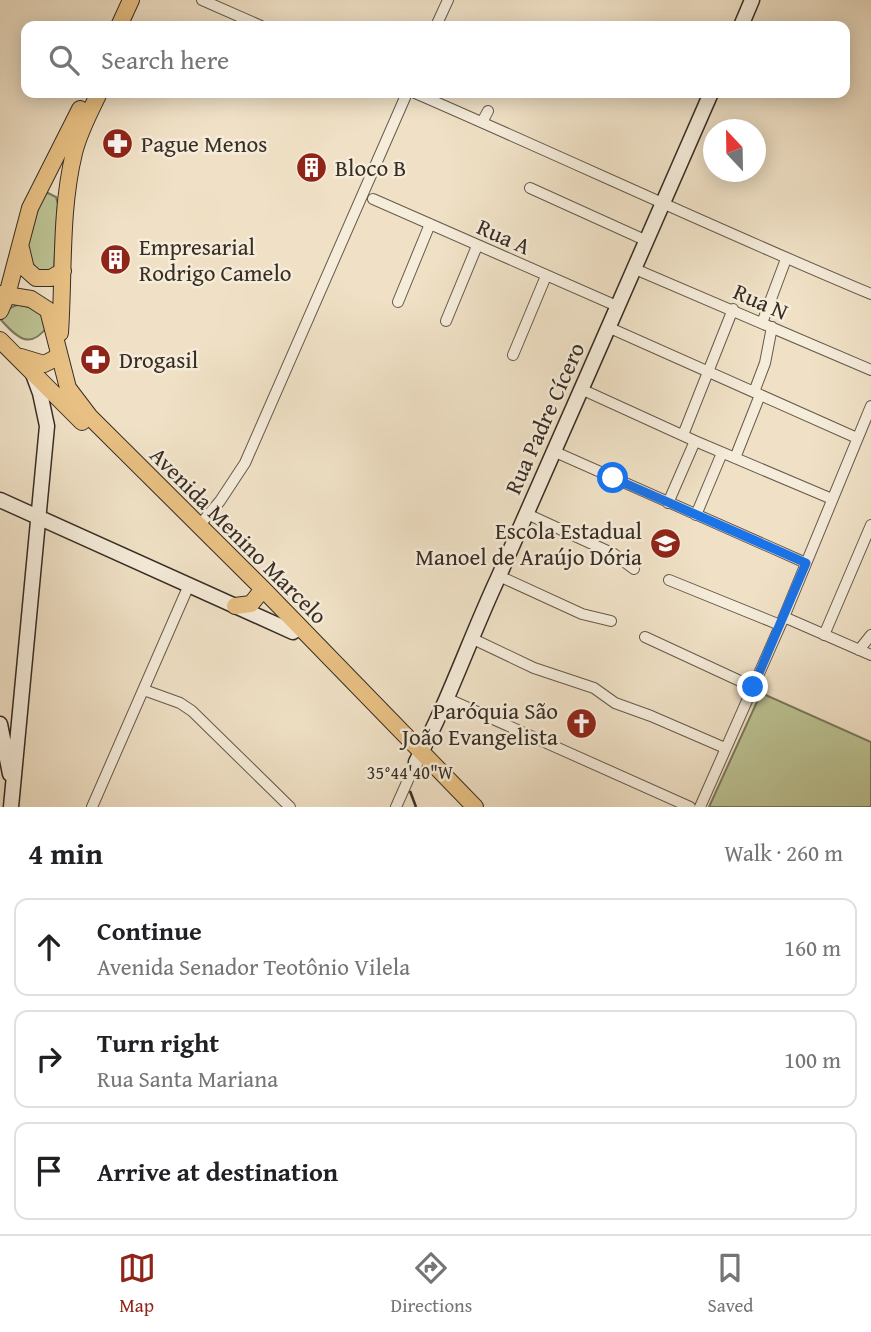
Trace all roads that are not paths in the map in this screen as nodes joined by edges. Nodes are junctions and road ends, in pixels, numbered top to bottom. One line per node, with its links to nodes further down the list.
1 (131, 0): 6 (main road)
2 (141, 0): 7 (main road)
3 (202, 0): 8 (street)
4 (448, 0): 9 (street)
5 (752, 0): 10 (street)
6 (121, 21)
7 (131, 21)
8 (250, 21)
9 (438, 21)
10 (743, 21)
11 (86, 98): 18 (main road)
12 (97, 98): 22 (main road)
13 (405, 98): 64 (street)
14 (427, 98): 17 (street)
15 (709, 98): 21 (street, Rua Padre Cícero)
16 (488, 111): 17 (street)
17 (482, 122): 21 (street)
18 (42, 185): 22 (main road); 24 (main road)
19 (530, 188): 25 (street)
20 (373, 199): 23 (street, Rua A)
21 (663, 203): 25 (street, Rua Padre Cícero); 27 (street)
22 (65, 210): 29 (main road)
23 (430, 224): 26 (street, Rua A); 34 (street)
24 (22, 241): 29 (main road); 30 (main road); 33 (main road)
25 (647, 241): 28 (street, Rua Padre Cícero)
26 (477, 246): 31 (street, Rua A); 38 (street)
27 (786, 259): 32 (street); 39 (street)
28 (635, 269): 35 (street, Rua Padre Cícero); 36 (street, Rua N)
29 (63, 271): 42 (main road)
30 (0, 273)
31 (546, 276): 35 (street, Rua A); 44 (street)
32 (871, 294)
33 (3, 295): 37 (main road); 42 (main road, Avenida Menino Marcelo)
34 (398, 302)
35 (619, 307): 40 (street, Rua Padre Cícero)
36 (733, 309): 39 (street, Rua N); 47 (street)
37 (0, 311)
38 (446, 321)
39 (767, 325): 45 (street, Rua N); 49 (street)
40 (610, 328): 47 (street); 48 (street, Rua Padre Cícero)
41 (0, 340): 43 (main road, Avenida Menino Marcelo)
42 (59, 352): 43 (main road); 64 (main road, Avenida Menino Marcelo)
43 (15, 355): 46 (main road, Avenida Menino Marcelo)
44 (513, 355)
45 (871, 370)
46 (32, 372): 62 (street); 70 (main road, Avenida Menino Marcelo)
47 (709, 372): 49 (street); 51 (street)
48 (581, 389): 51 (street); 54 (street, Rua Padre Cícero)
49 (757, 393): 52 (street); 56 (street)
50 (871, 406): 52 (street)
51 (683, 435): 53 (street)
52 (857, 438): 57 (street)
53 (695, 441): 55 (street); 59 (street)
54 (553, 451): 59 (street); 60 (street, Rua Padre Cícero)
55 (722, 453): 56 (street); 61 (street)
56 (735, 458): 57 (street)
57 (832, 499): 65 (street)
58 (0, 500): 62 (street)
59 (668, 503): 61 (street)
60 (527, 514): 66 (street); 67 (street, Rua Padre Cícero)
61 (696, 515): 65 (street)
62 (38, 516): 69 (street); 84 (street)
63 (871, 524): 75 (street)
64 (198, 527): 70 (main road, Avenida Menino Marcelo)
65 (806, 563): 73 (street)
66 (635, 569)
67 (499, 576): 72 (street); 78 (street, Rua Padre Cícero)
68 (669, 580): 73 (street)
69 (189, 585): 71 (street); 82 (street)
70 (261, 593): 71 (main road); 74 (main road, Avenida Menino Marcelo); 88 (main road, Avenida Menino Marcelo)
71 (234, 606): 74 (street)
72 (611, 621)
73 (782, 621): 75 (street); 81 (street)
74 (293, 632): 88 (main road, Avenida Menino Marcelo)
75 (824, 635): 79 (street)
76 (871, 635): 79 (street)
77 (645, 637): 81 (street)
78 (471, 638): 83 (street, Rua Padre Cícero); 87 (street)
79 (859, 650): 80 (street)
80 (871, 655)
81 (753, 687): 87 (street)
82 (144, 690): 91 (street); 92 (street)
83 (446, 698): 88 (street, Rua Padre Cícero); 96 (street)
84 (22, 712): 85 (street); 89 (street)
85 (0, 718)
86 (1, 733): 89 (street)
87 (725, 748): 97 (street)
88 (419, 757): 93 (street); 94 (main road, Avenida Menino Marcelo); 95 (main road, Avenida Menino Marcelo)
89 (14, 789): 90 (street)
90 (10, 807)
91 (92, 807)
92 (290, 807)
93 (396, 807)
94 (460, 807)
95 (475, 807)
96 (690, 807)
97 (700, 807)

